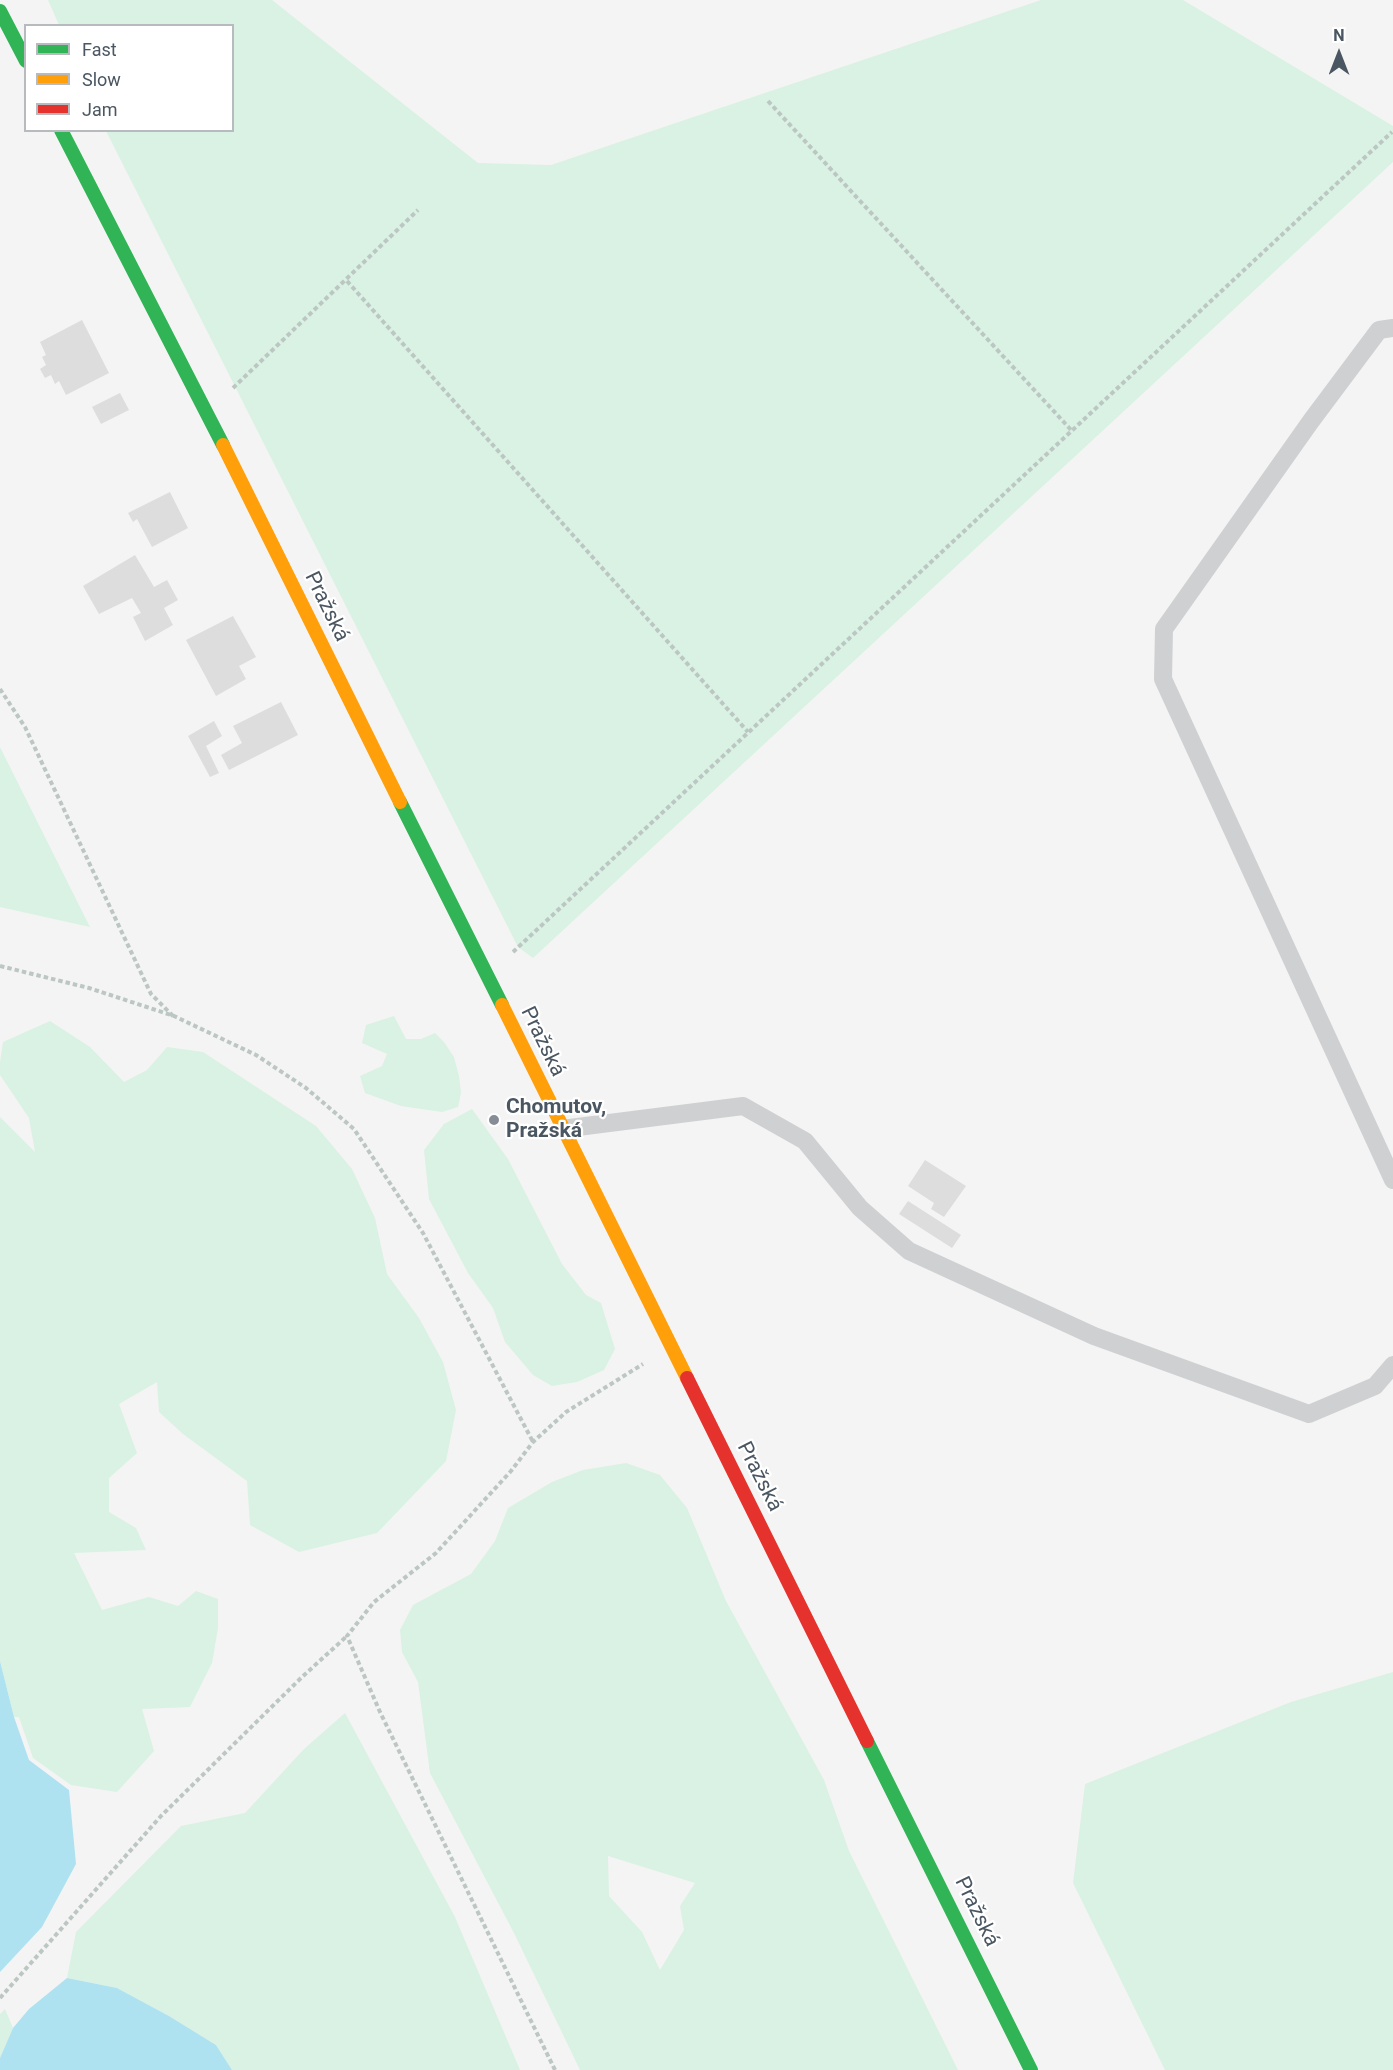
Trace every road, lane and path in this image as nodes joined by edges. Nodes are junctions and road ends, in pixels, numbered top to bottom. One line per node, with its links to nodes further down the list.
1 (0, 11): 2 (main road)
2 (24, 57)
3 (768, 101): 10 (path)
4 (62, 132): 9 (main road, Pražská)
5 (1392, 132): 10 (path)
6 (418, 210): 7 (path)
7 (346, 281): 9 (path); 12 (path)
8 (1393, 328): 17 (lane)
9 (207, 413): 14 (main road, Pražská)
10 (1072, 430): 12 (path)
11 (0, 689): 15 (path)
12 (748, 732): 14 (path)
13 (0, 966): 15 (path)
14 (486, 976): 16 (main road, Pražská)
15 (174, 1016): 20 (path)
16 (562, 1129): 18 (main road, Pražská); 19 (lane)
17 (1393, 1180)
18 (672, 1350): 20 (path); 24 (main road, Pražská)
19 (1393, 1365)
20 (533, 1442): 21 (path)
21 (346, 1636): 22 (path); 23 (path)
22 (0, 1998)
23 (555, 2070)
24 (1031, 2070)

